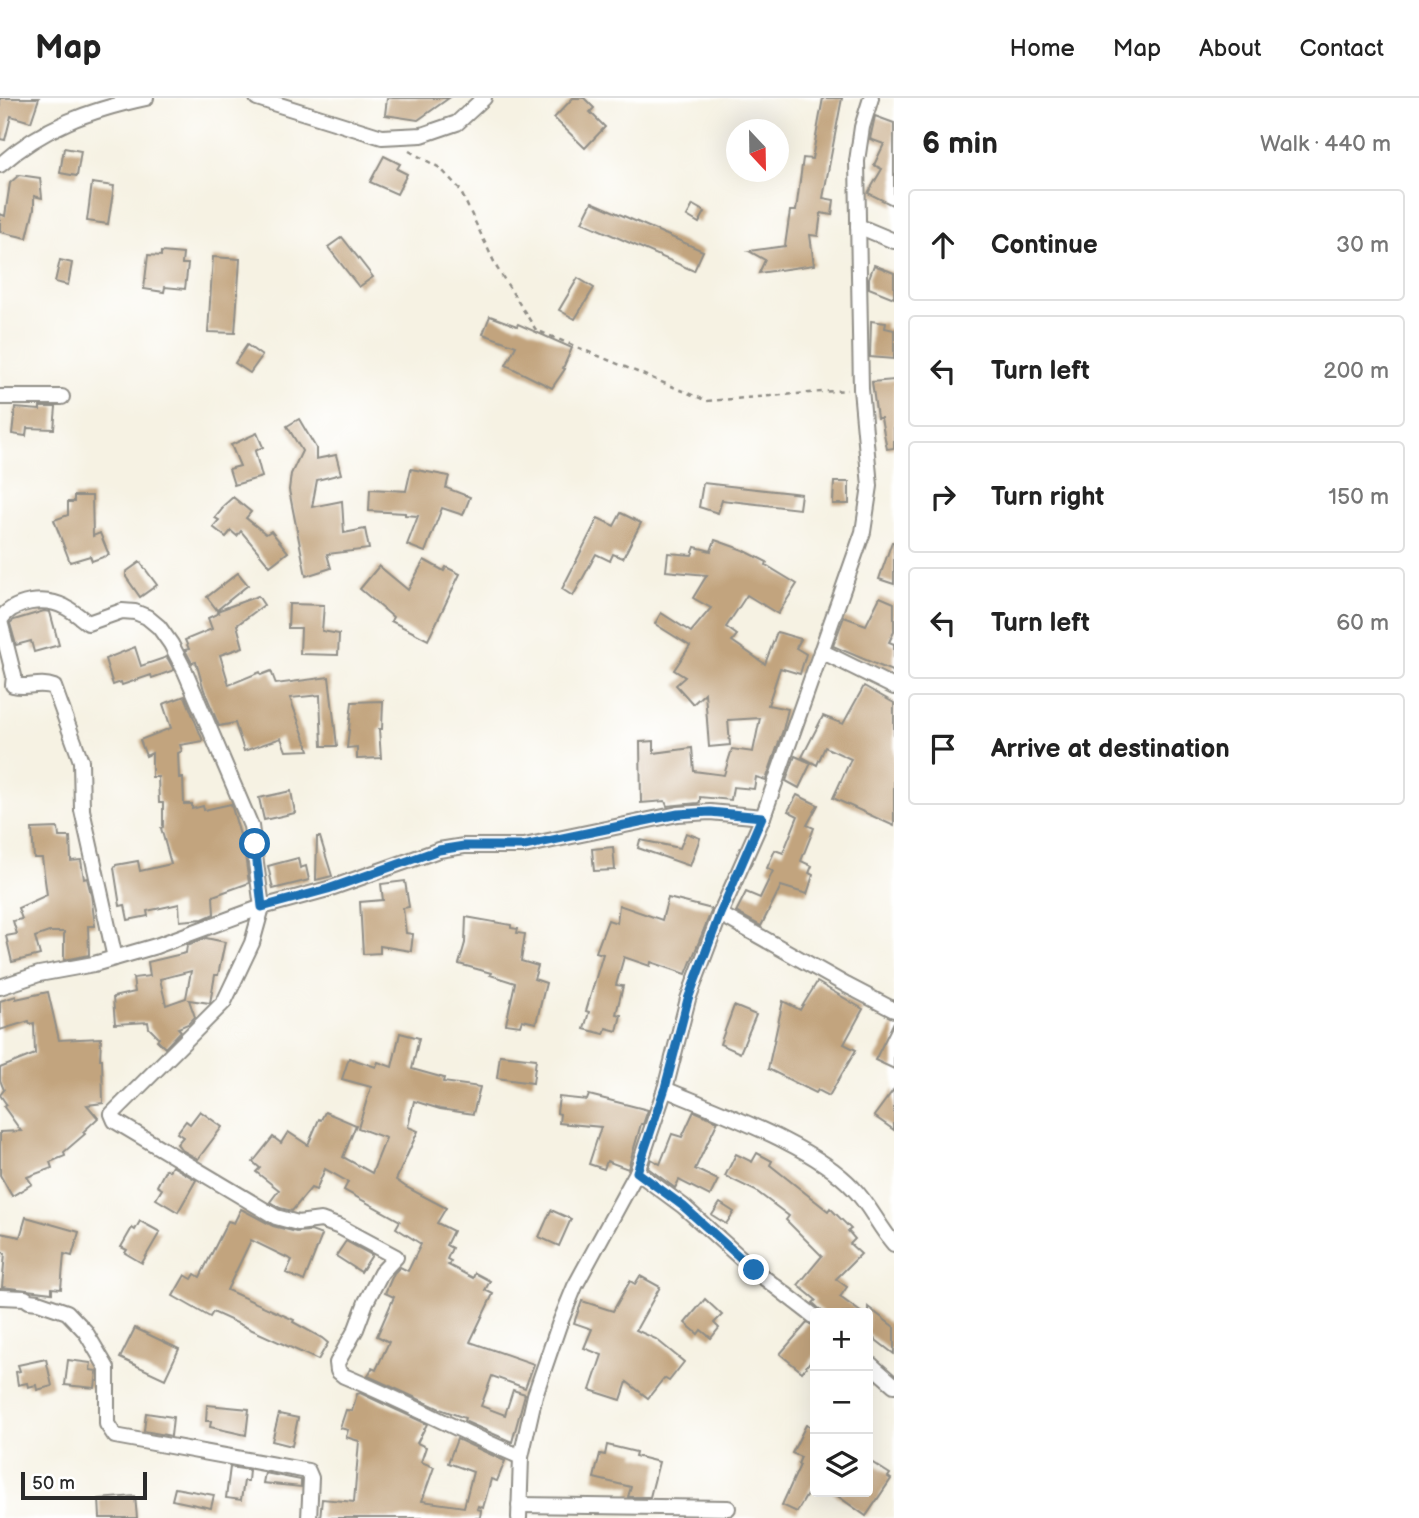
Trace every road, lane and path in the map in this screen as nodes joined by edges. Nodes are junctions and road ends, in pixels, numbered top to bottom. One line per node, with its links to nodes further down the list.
1 (146, 98): 6 (street)
2 (257, 98): 3 (street)
3 (484, 98)
4 (871, 98): 7 (street)
5 (405, 149): 9 (path)
6 (0, 165)
7 (858, 226): 8 (street); 9 (street)
8 (894, 241)
9 (861, 389): 13 (street)
10 (0, 397): 11 (street)
11 (62, 397)
12 (0, 620): 16 (street); 18 (street)
13 (821, 651): 14 (street); 15 (street)
14 (894, 687)
15 (762, 817): 16 (street); 17 (street)
16 (262, 907): 18 (street); 28 (street)
17 (720, 914): 20 (street); 21 (street)
18 (115, 958): 19 (street)
19 (0, 988)
20 (894, 1010)
21 (665, 1088): 22 (street); 23 (street)
22 (637, 1172): 25 (street); 28 (street)
23 (894, 1244)
24 (0, 1297): 31 (street)
25 (810, 1313)
26 (873, 1366): 27 (street)
27 (894, 1385)
28 (521, 1457): 30 (street)
29 (728, 1508): 30 (street)
30 (519, 1512)
31 (309, 1518)

